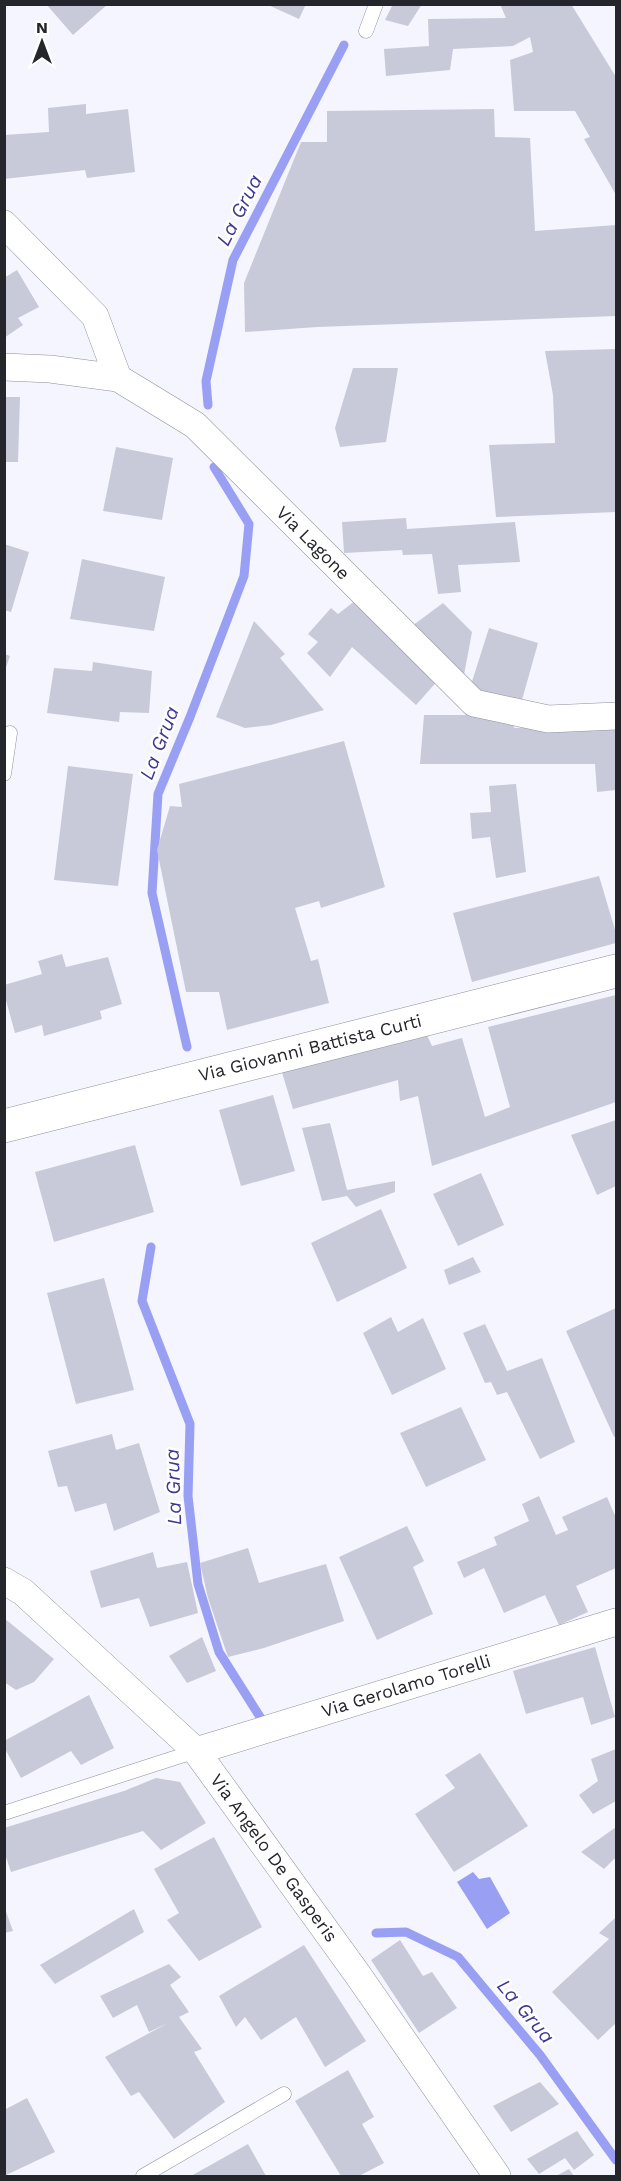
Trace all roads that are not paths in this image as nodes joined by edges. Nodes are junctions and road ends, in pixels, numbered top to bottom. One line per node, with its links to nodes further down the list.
1 (376, 4): 2 (lane)
2 (366, 31)
3 (4, 224): 5 (street)
4 (4, 367): 5 (street, Via Lagone)
5 (118, 378): 6 (street, Via Lagone)
6 (616, 716)
7 (10, 733): 8 (lane)
8 (4, 774)
9 (616, 971): 10 (street, Via Giovanni Battista Curti)
10 (4, 1126)
11 (4, 1581): 13 (street, Via Angelo De Gasperis)
12 (616, 1622): 13 (street, Via Gerolamo Torelli)
13 (196, 1751): 14 (lane); 17 (street, Via Angelo De Gasperis)
14 (4, 1813)
15 (284, 2094): 16 (lane)
16 (143, 2176)
17 (497, 2176)

